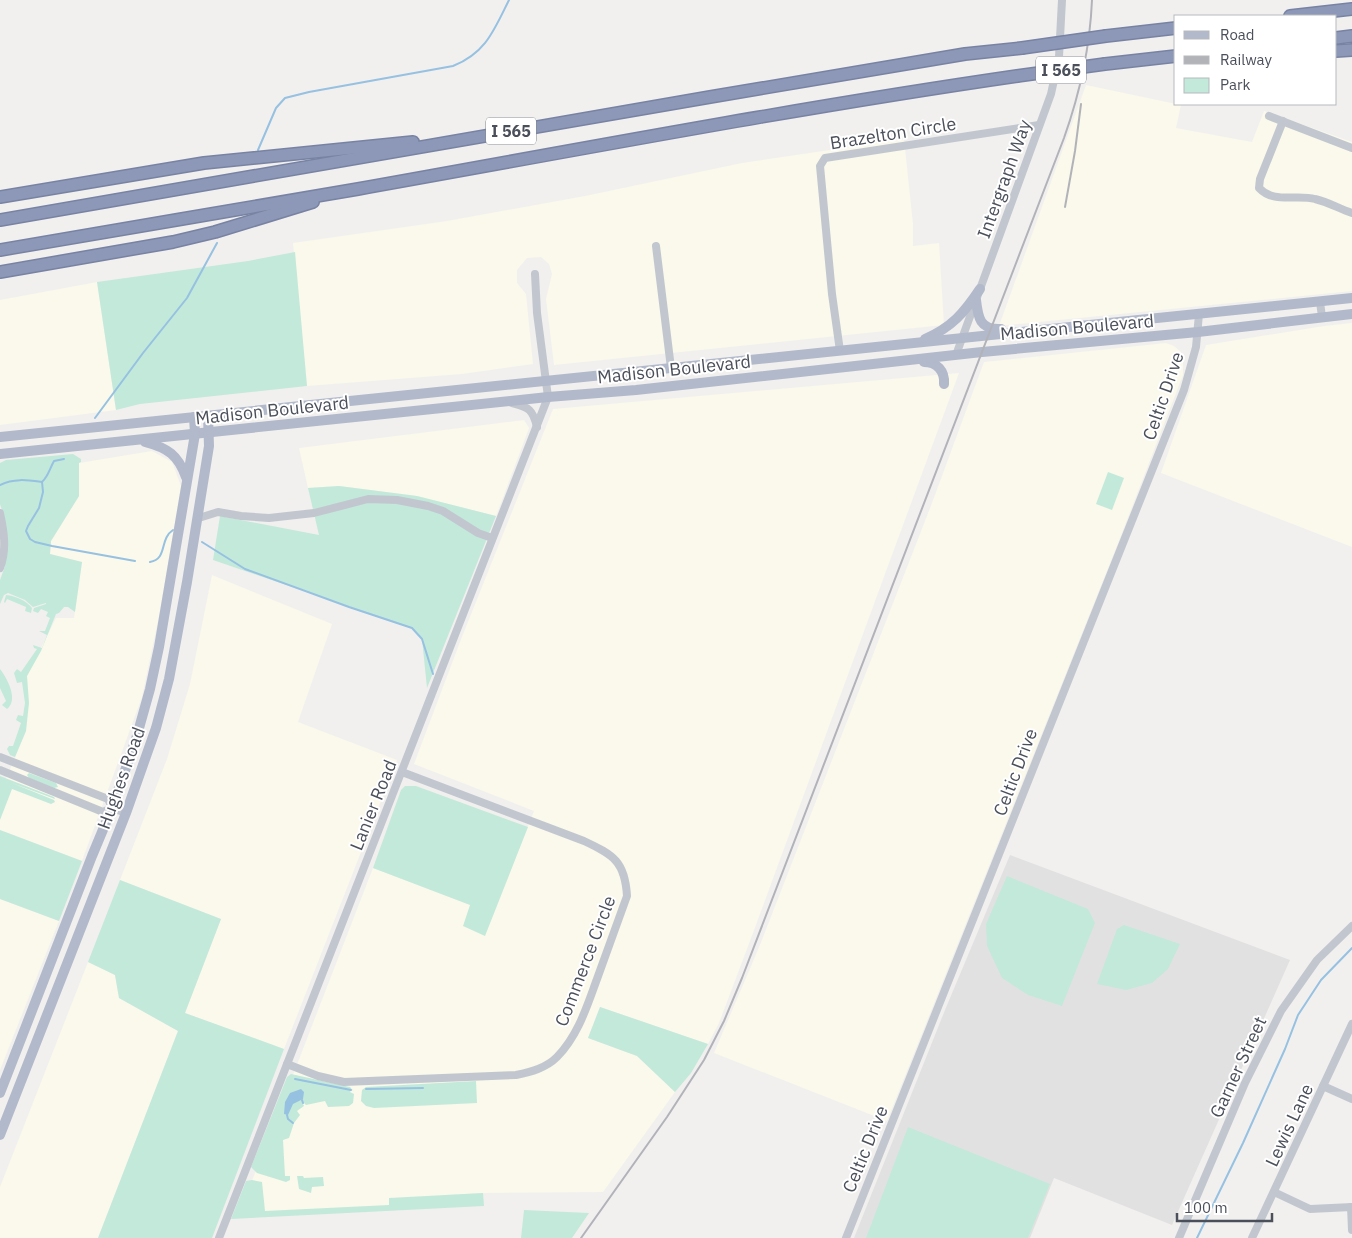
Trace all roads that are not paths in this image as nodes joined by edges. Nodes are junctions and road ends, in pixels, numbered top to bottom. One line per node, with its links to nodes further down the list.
1 (1057, 0): 3 (street, Intergraph Way)
2 (1062, 0): 3 (street, Intergraph Way)
3 (1060, 9): 14 (street, Intergraph Way)
4 (1352, 9): 5 (highway)
5 (1299, 15)
6 (1174, 28): 15 (highway, I 565, bridge)
7 (1352, 36): 8 (highway)
8 (1337, 38)
9 (1352, 50): 10 (highway)
10 (1337, 51)
11 (1174, 57): 17 (highway, I 565, bridge)
12 (1269, 116): 13 (street)
13 (1283, 122): 16 (street); 19 (street)
14 (1039, 125): 25 (street, Intergraph Way); 36 (street, Brazelton Circle)
15 (469, 139): 18 (highway); 20 (highway, I 565)
16 (1352, 148)
17 (357, 189): 22 (highway, I 565); 23 (highway)
18 (0, 197)
19 (1352, 213)
20 (0, 220)
21 (656, 246): 40 (street)
22 (0, 250)
23 (0, 272)
24 (535, 274): 41 (street)
25 (980, 289): 27 (street, Intergraph Way); 35 (main road)
26 (1352, 298): 28 (main road, Madison Boulevard)
27 (976, 300): 32 (main road); 34 (street, Intergraph Way)
28 (1320, 302): 29 (main road, Madison Boulevard); 31 (street)
29 (1199, 314): 32 (main road, Madison Boulevard); 33 (street, Celtic Drive)
30 (1352, 314): 31 (main road, Madison Boulevard)
31 (1322, 317): 33 (main road, Madison Boulevard)
32 (1047, 330): 34 (main road, Madison Boulevard)
33 (1198, 332): 37 (main road, Madison Boulevard); 83 (street, Celtic Drive)
34 (962, 339): 35 (main road, Madison Boulevard); 37 (street, Intergraph Way)
35 (917, 343): 36 (main road, Madison Boulevard)
36 (840, 351): 38 (main road, Madison Boulevard)
37 (956, 355): 39 (main road, Madison Boulevard)
38 (714, 364): 40 (main road, Madison Boulevard); 43 (main road)
39 (870, 365): 42 (main road); 43 (main road, Madison Boulevard)
40 (671, 368): 41 (main road, Madison Boulevard); 44 (main road)
41 (545, 381): 45 (main road, Madison Boulevard); 46 (street)
42 (944, 384)
43 (670, 385): 44 (main road, Madison Boulevard)
44 (636, 390): 46 (main road, Madison Boulevard)
45 (392, 397): 48 (main road); 49 (main road, Madison Boulevard)
46 (548, 397): 47 (main road, Madison Boulevard); 51 (street, Lanier Road)
47 (505, 402): 48 (main road, Madison Boulevard); 51 (street)
48 (394, 414): 52 (main road, Madison Boulevard)
49 (208, 416): 50 (main road, Madison Boulevard); 53 (main road, Hughes Road)
50 (194, 417): 54 (main road, Hughes Road); 55 (main road, Madison Boulevard)
51 (537, 428): 62 (street, Lanier Road)
52 (240, 429): 53 (main road, Madison Boulevard); 60 (main road)
53 (210, 432): 54 (main road, Madison Boulevard); 64 (main road, Hughes Road)
54 (195, 434): 56 (main road, Madison Boulevard); 58 (main road, Hughes Road)
55 (0, 437)
56 (139, 440): 57 (main road, Madison Boulevard); 58 (main road)
57 (0, 454)
58 (187, 479): 70 (main road, Hughes Road)
59 (0, 513): 61 (street)
60 (202, 517): 62 (street); 64 (main road)
61 (2, 529): 63 (street)
62 (492, 538): 68 (street, Lanier Road)
63 (0, 568)
64 (188, 571): 71 (main road, Hughes Road)
65 (0, 757): 66 (street)
66 (26, 767): 69 (street); 70 (street)
67 (0, 770): 69 (street)
68 (402, 772): 74 (street, Lanier Road); 74 (street, Commerce Circle)
69 (21, 779): 70 (street)
70 (112, 808): 71 (street); 76 (main road, Hughes Road)
71 (126, 813): 78 (main road, Hughes Road)
72 (1352, 926): 84 (street, Garner Street)
73 (1352, 1024): 75 (street, Lewis Lane)
74 (287, 1064): 82 (street, Lanier Road)
75 (1323, 1086): 77 (street); 79 (street, Lewis Lane)
76 (0, 1093)
77 (1352, 1100)
78 (0, 1135)
79 (1274, 1192): 80 (street); 85 (street, Lewis Lane)
80 (1351, 1207): 81 (street)
81 (1352, 1230)
82 (219, 1238)
83 (846, 1238)
84 (1179, 1238)
85 (1252, 1238)

